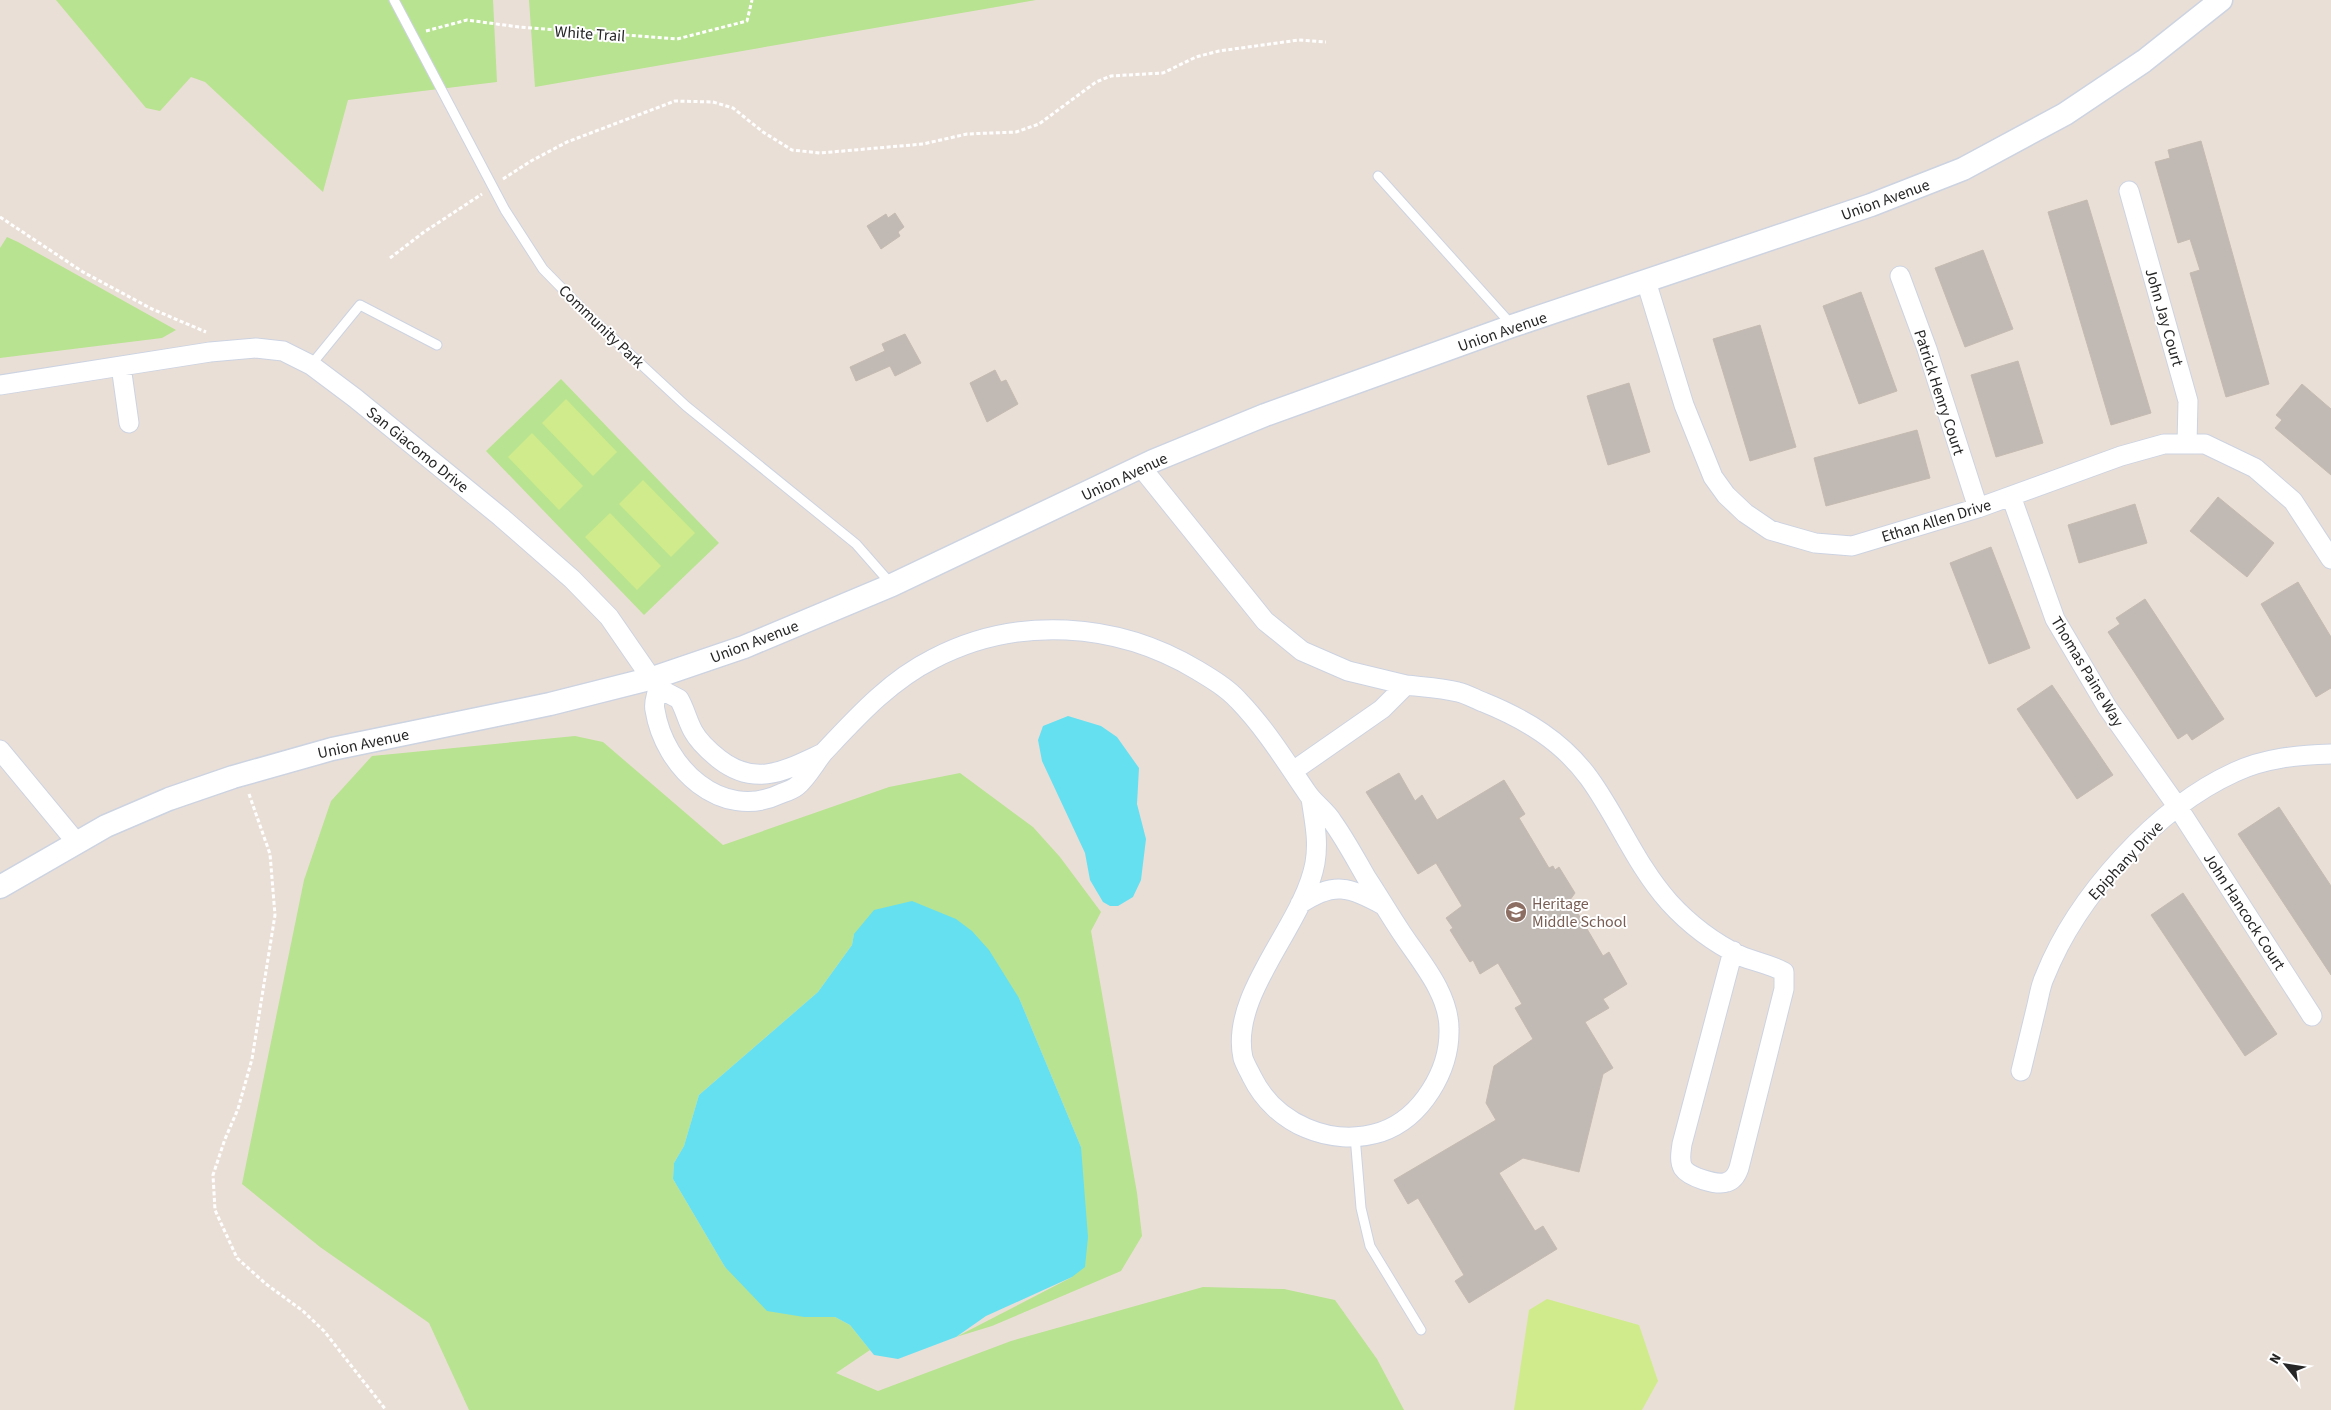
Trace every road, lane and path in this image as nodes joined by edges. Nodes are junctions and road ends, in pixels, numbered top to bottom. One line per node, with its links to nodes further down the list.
1 (394, 0): 4 (lane, Community Park)
2 (752, 0): 4 (path, White Trail)
3 (2221, 0): 12 (street, Union Avenue)
4 (412, 34): 7 (lane, Community Park)
5 (1326, 42): 7 (path)
6 (1378, 176): 13 (lane)
7 (493, 186): 10 (path); 25 (lane, Community Park)
8 (2129, 191): 20 (street, John Jay Court)
9 (0, 217): 14 (path)
10 (390, 258)
11 (1900, 276): 23 (street, Patrick Henry Court)
12 (1646, 281): 13 (street, Union Avenue); 23 (street, Ethan Allen Drive)
13 (1512, 326): 21 (street, Union Avenue)
14 (207, 333)
15 (437, 345): 16 (lane)
16 (311, 364): 17 (street, San Giacomo Drive); 26 (street, San Giacomo Drive)
17 (121, 366): 18 (street, San Giacomo Drive); 19 (street)
18 (0, 385)
19 (129, 423)
20 (2187, 444): 22 (street, Ethan Allen Drive); 24 (street, Ethan Allen Drive)
21 (1141, 467): 25 (street, Union Avenue); 27 (street)
22 (2011, 496): 23 (street, Ethan Allen Drive); 34 (street, Thomas Paine Way)
23 (1978, 508)
24 (2331, 560)
25 (892, 585): 26 (street, Union Avenue)
26 (656, 683): 29 (street); 29 (street); 32 (street, Union Avenue)
27 (1406, 685): 31 (street); 39 (street)
28 (0, 750): 35 (street)
29 (823, 753): 31 (street)
30 (2331, 754): 34 (street, Epiphany Drive)
31 (1293, 771): 33 (street)
32 (242, 774): 35 (street, Union Avenue); 44 (path)
33 (1311, 798): 37 (street); 38 (street)
34 (2178, 806): 40 (street, John Hancock Court); 41 (street, Epiphany Drive)
35 (77, 843): 36 (street, Union Avenue)
36 (0, 887)
37 (1300, 904): 38 (street); 42 (street)
38 (1384, 906): 42 (street)
39 (1733, 951): 39 (street)
40 (2312, 1016)
41 (2021, 1071)
42 (1355, 1136): 43 (lane)
43 (1422, 1330)
44 (386, 1410)

